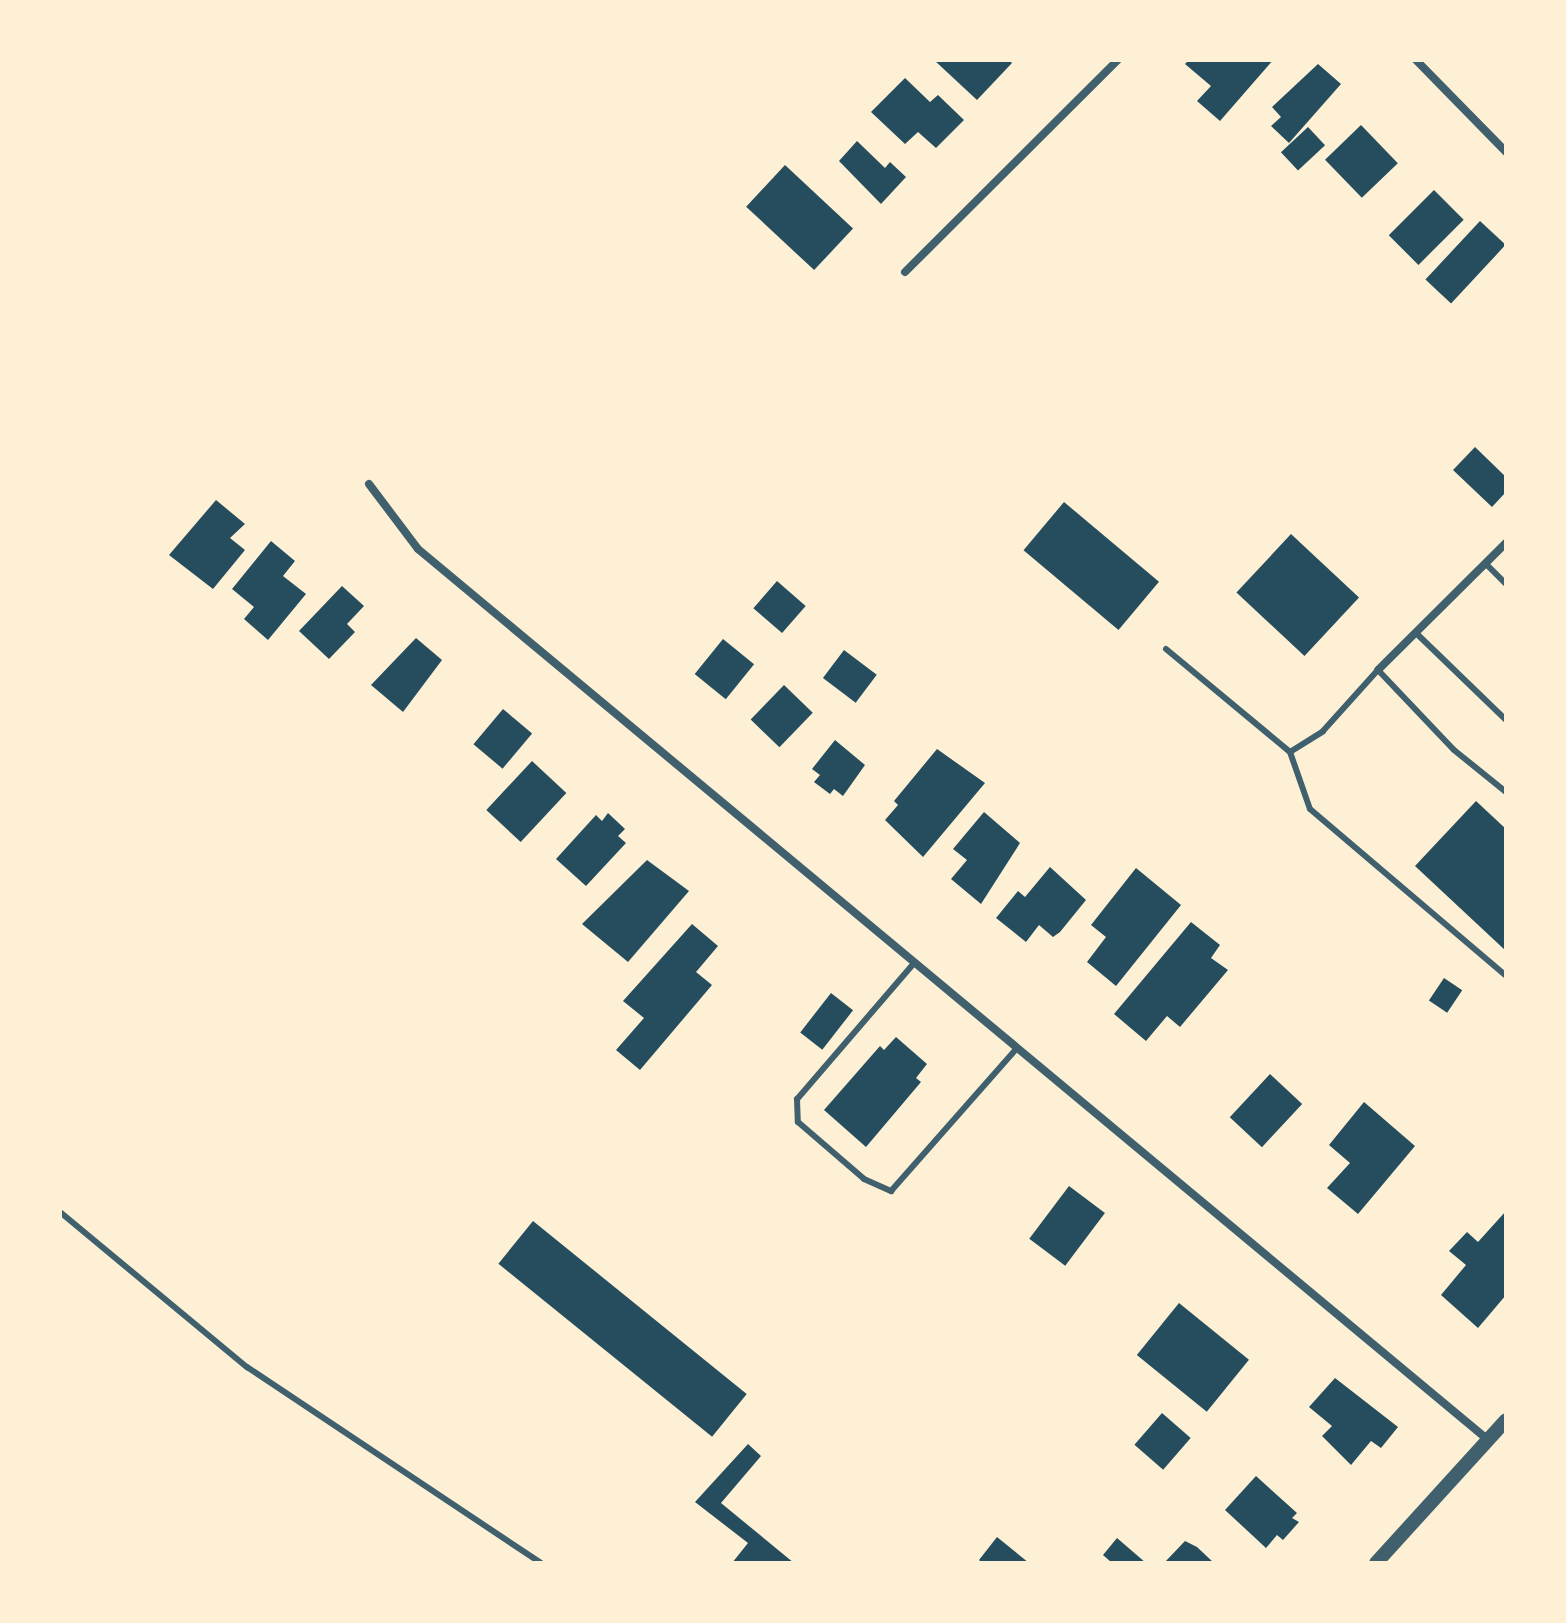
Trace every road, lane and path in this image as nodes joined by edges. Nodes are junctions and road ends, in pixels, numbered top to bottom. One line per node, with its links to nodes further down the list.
1 (1118, 60): 4 (street)
2 (1416, 60): 3 (street)
3 (1506, 152)
4 (905, 272)
5 (369, 484): 15 (street)
6 (1506, 543): 7 (street)
7 (1485, 563): 8 (lane); 9 (street)
8 (1506, 584)
9 (1416, 633): 11 (street); 12 (lane)
10 (1166, 649): 13 (lane)
11 (1378, 670): 13 (lane); 14 (lane)
12 (1506, 720)
13 (1290, 752): 16 (lane)
14 (1506, 792)
15 (915, 962): 17 (street); 17 (lane)
16 (1506, 976)
17 (1017, 1048): 20 (street)
18 (60, 1212): 21 (lane)
19 (1506, 1420): 20 (street)
20 (1488, 1440): 22 (street)
21 (541, 1563)
22 (1376, 1563)

